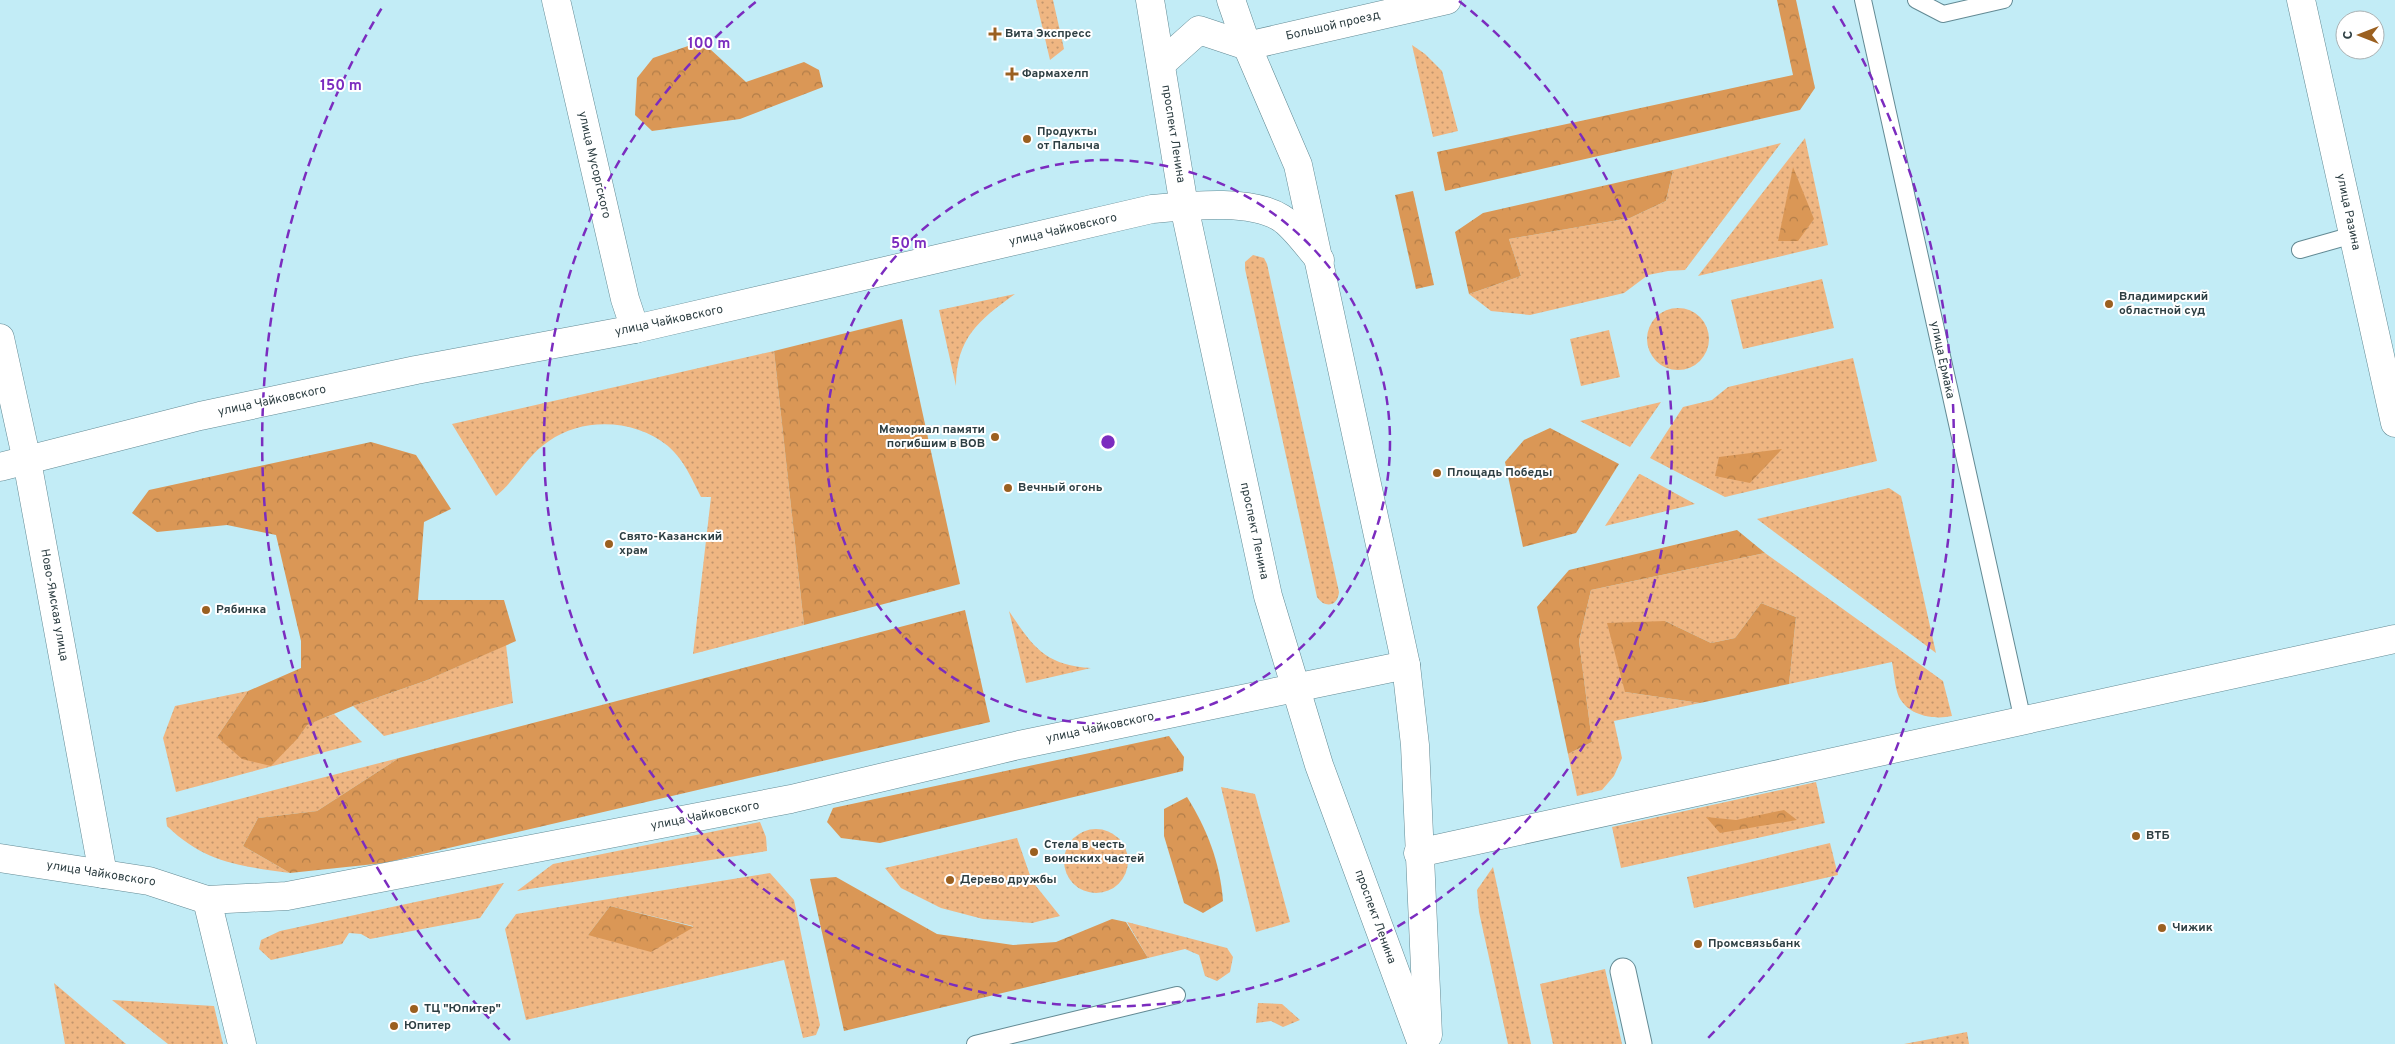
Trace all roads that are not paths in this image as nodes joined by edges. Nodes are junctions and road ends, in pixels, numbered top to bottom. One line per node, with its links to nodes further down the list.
1 (556, 0): 15 (main road, улица Мусоргского)
2 (1150, 0): 10 (main road, проспект Ленина)
3 (1230, 0): 9 (main road)
4 (1447, 0): 9 (main road, Большой проезд)
5 (1865, 0): 23 (lane, улица Ермака)
6 (1916, 0): 7 (lane)
7 (2004, 0)
8 (2302, 0): 12 (main road, улица Разина)
9 (1247, 46): 10 (main road); 14 (main road)
10 (1161, 64): 11 (main road, проспект Ленина)
11 (1184, 206): 14 (main road, улица Чайковского); 15 (main road, улица Чайковского); 22 (main road, проспект Ленина)
12 (2353, 234): 13 (lane); 17 (main road, улица Разина)
13 (2300, 250)
14 (1320, 260): 21 (main road)
15 (636, 329): 18 (main road, улица Чайковского)
16 (0, 338): 18 (main road, Ново-Ямская улица)
17 (2395, 423)
18 (27, 461): 19 (main road, улица Чайковского); 26 (main road, Ново-Ямская улица)
19 (0, 467)
20 (2395, 640): 23 (main road)
21 (1406, 665): 22 (main road, улица Чайковского); 24 (main road)
22 (1294, 687): 27 (main road, улица Чайковского); 32 (main road, проспект Ленина)
23 (2022, 721): 24 (main road)
24 (1418, 853): 33 (main road)
25 (0, 858): 26 (main road, улица Чайковского)
26 (103, 874): 27 (main road, улица Чайковского)
27 (207, 900): 30 (main road)
28 (1622, 971): 34 (street)
29 (1177, 995): 31 (lane)
30 (242, 1044)
31 (975, 1044)
32 (1422, 1044)
33 (1428, 1044)
34 (1639, 1044)

